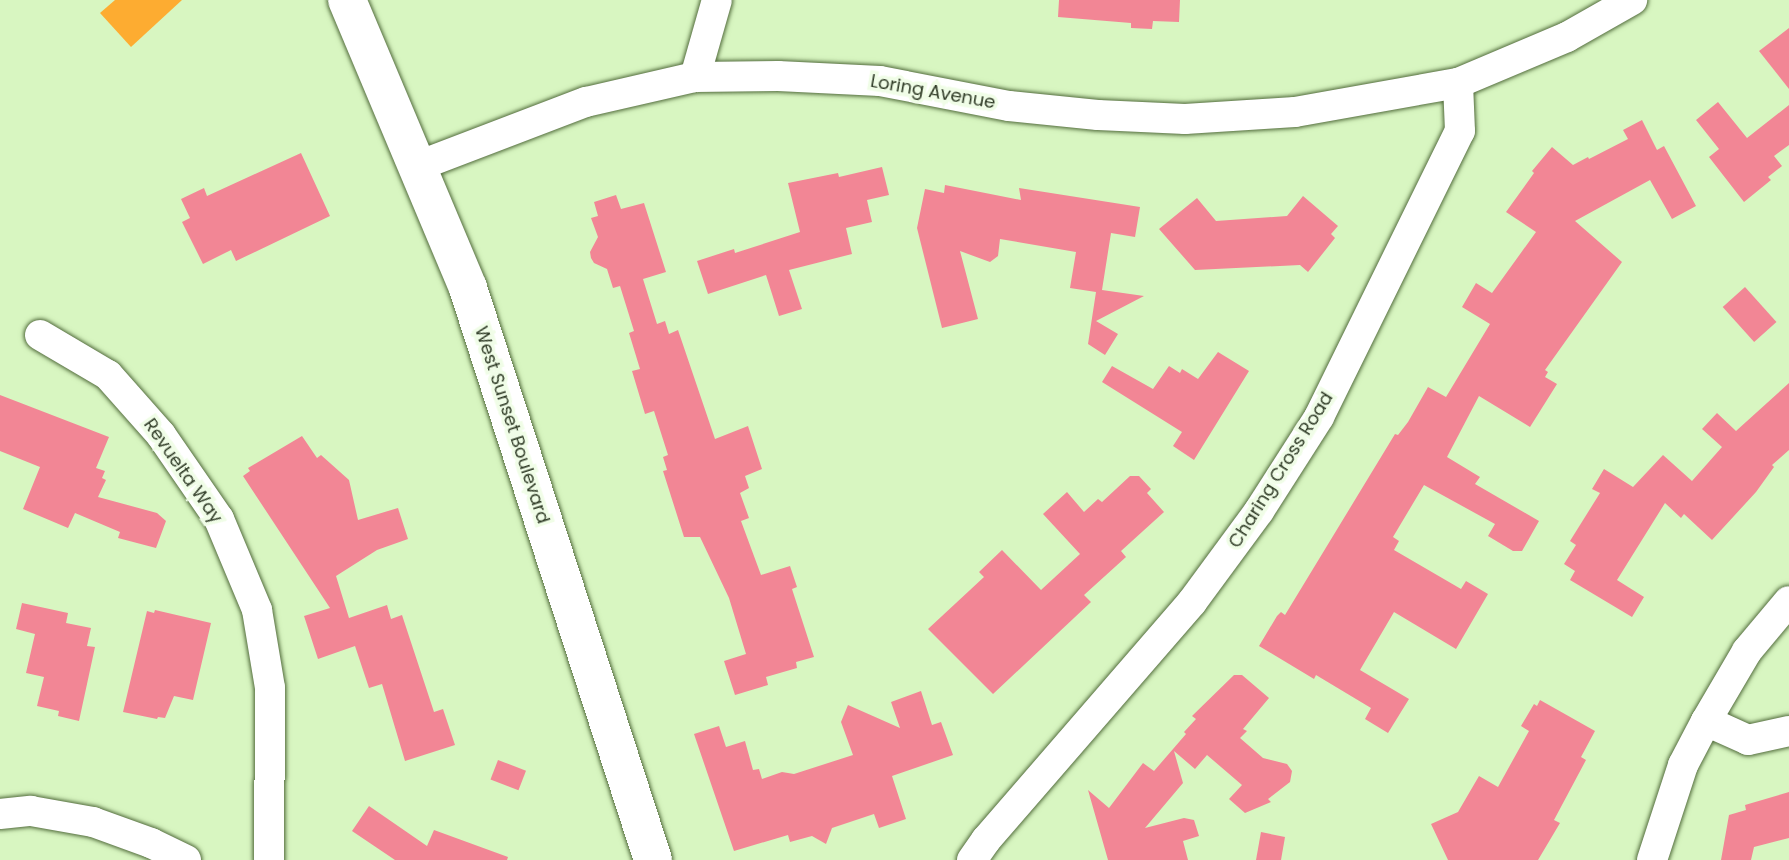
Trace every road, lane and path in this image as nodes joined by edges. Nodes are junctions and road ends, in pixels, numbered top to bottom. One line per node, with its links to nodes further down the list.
1 (347, 0): 6 (main road, West Sunset Boulevard)
2 (718, 0): 4 (street)
3 (1632, 0): 5 (street)
4 (695, 77): 5 (street, Loring Avenue); 6 (street, Loring Avenue)
5 (1458, 83): 15 (street, Charing Cross Road)
6 (418, 166): 14 (main road, West Sunset Boulevard)
7 (40, 335): 13 (street, Revuelta Way)
8 (1789, 601): 9 (street)
9 (1706, 721): 10 (street); 16 (street)
10 (1789, 731)
11 (0, 814): 12 (street)
12 (187, 860)
13 (269, 860)
14 (653, 860)
15 (972, 860)
16 (1652, 860)

